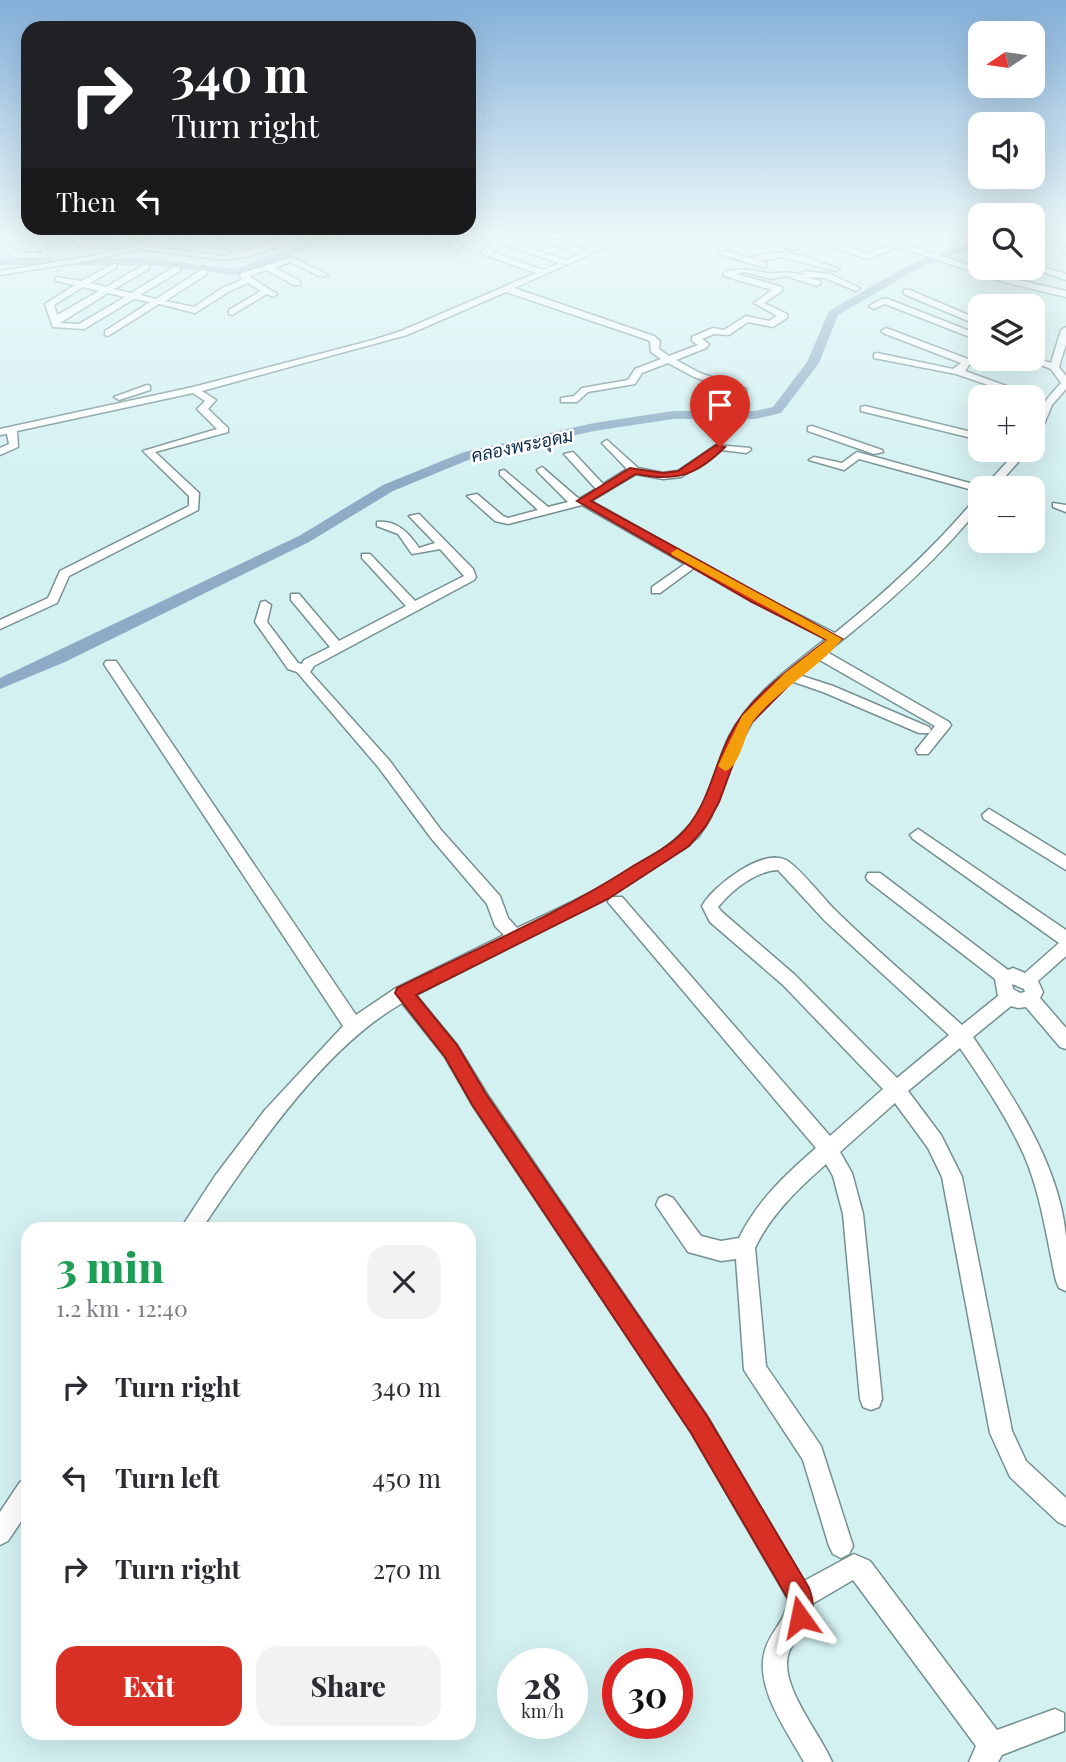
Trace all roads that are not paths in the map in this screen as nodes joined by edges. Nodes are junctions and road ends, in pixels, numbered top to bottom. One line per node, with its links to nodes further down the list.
1 (53, 316): 9 (street)
2 (62, 316): 9 (street)
3 (97, 316): 9 (street)
4 (132, 316): 12 (street)
5 (441, 316): 23 (street)
6 (587, 316): 15 (street)
7 (784, 316): 15 (street)
8 (924, 316): 13 (street)
9 (54, 321)
10 (1066, 330): 18 (street)
11 (886, 331): 16 (street)
12 (108, 333)
13 (968, 333)
14 (877, 356): 19 (street)
15 (667, 358): 24 (street); 26 (street)
16 (968, 362): 19 (street)
17 (1045, 364): 18 (street)
18 (1054, 367): 20 (street)
19 (959, 372): 21 (street)
20 (1066, 383): 27 (street)
21 (997, 385)
22 (147, 388): 29 (street)
23 (194, 390): 29 (street); 61 (street)
24 (743, 391)
25 (1045, 399): 27 (street)
26 (564, 400)
27 (1050, 400): 28 (street); 31 (street)
28 (1066, 402)
29 (112, 407): 33 (street)
30 (865, 409): 34 (street)
31 (1045, 411)
32 (812, 429): 43 (street)
33 (6, 431): 37 (street)
34 (968, 434)
35 (607, 443): 42 (street)
36 (746, 450): 42 (street)
37 (0, 452)
38 (569, 454): 47 (street)
39 (814, 460): 43 (street)
40 (1013, 462): 45 (street)
41 (542, 470): 49 (street)
42 (634, 470): 47 (street)
43 (915, 471): 46 (street)
44 (504, 473): 50 (street)
45 (1000, 476)
46 (968, 486)
47 (602, 489): 49 (street)
48 (473, 496): 50 (street)
49 (579, 501): 50 (street); 56 (street)
50 (544, 509)
51 (968, 514): 62 (street)
52 (381, 524): 53 (street)
53 (404, 534): 54 (street); 54 (street)
54 (442, 545): 60 (street)
55 (366, 556): 60 (street)
56 (694, 562): 57 (street); 62 (street)
57 (656, 590)
58 (295, 597): 63 (street)
59 (265, 605): 66 (street)
60 (413, 607): 63 (street)
61 (0, 625)
62 (836, 639): 64 (street)
63 (337, 647): 66 (street)
64 (818, 653): 67 (street); 69 (street)
65 (111, 664): 82 (street)
66 (303, 669): 75 (street)
67 (789, 677): 68 (street); 75 (street)
68 (924, 730)
69 (923, 750)
70 (989, 815): 72 (street)
71 (918, 835): 76 (street)
72 (1066, 864)
73 (874, 877): 79 (street)
74 (616, 902): 86 (street)
75 (515, 937): 80 (street)
76 (1066, 939)
77 (1066, 946): 78 (street)
78 (1028, 981): 79 (street); 81 (street)
79 (1007, 987): 81 (street); 83 (street)
80 (404, 993): 82 (street); 96 (street)
81 (1030, 999): 84 (street)
82 (354, 1027): 88 (street)
83 (961, 1035): 85 (street); 85 (street); 90 (street)
84 (1066, 1041)
85 (896, 1090): 86 (street); 93 (street)
86 (828, 1149): 89 (street); 91 (street)
87 (666, 1205): 89 (street)
88 (195, 1222)
89 (745, 1247): 95 (street)
90 (1066, 1281)
91 (871, 1399)
92 (21, 1501): 94 (street)
93 (1066, 1514)
94 (0, 1533)
95 (841, 1546)
96 (800, 1597): 98 (street); 99 (street)
97 (1055, 1722): 98 (street)
98 (986, 1754)
99 (819, 1762)

